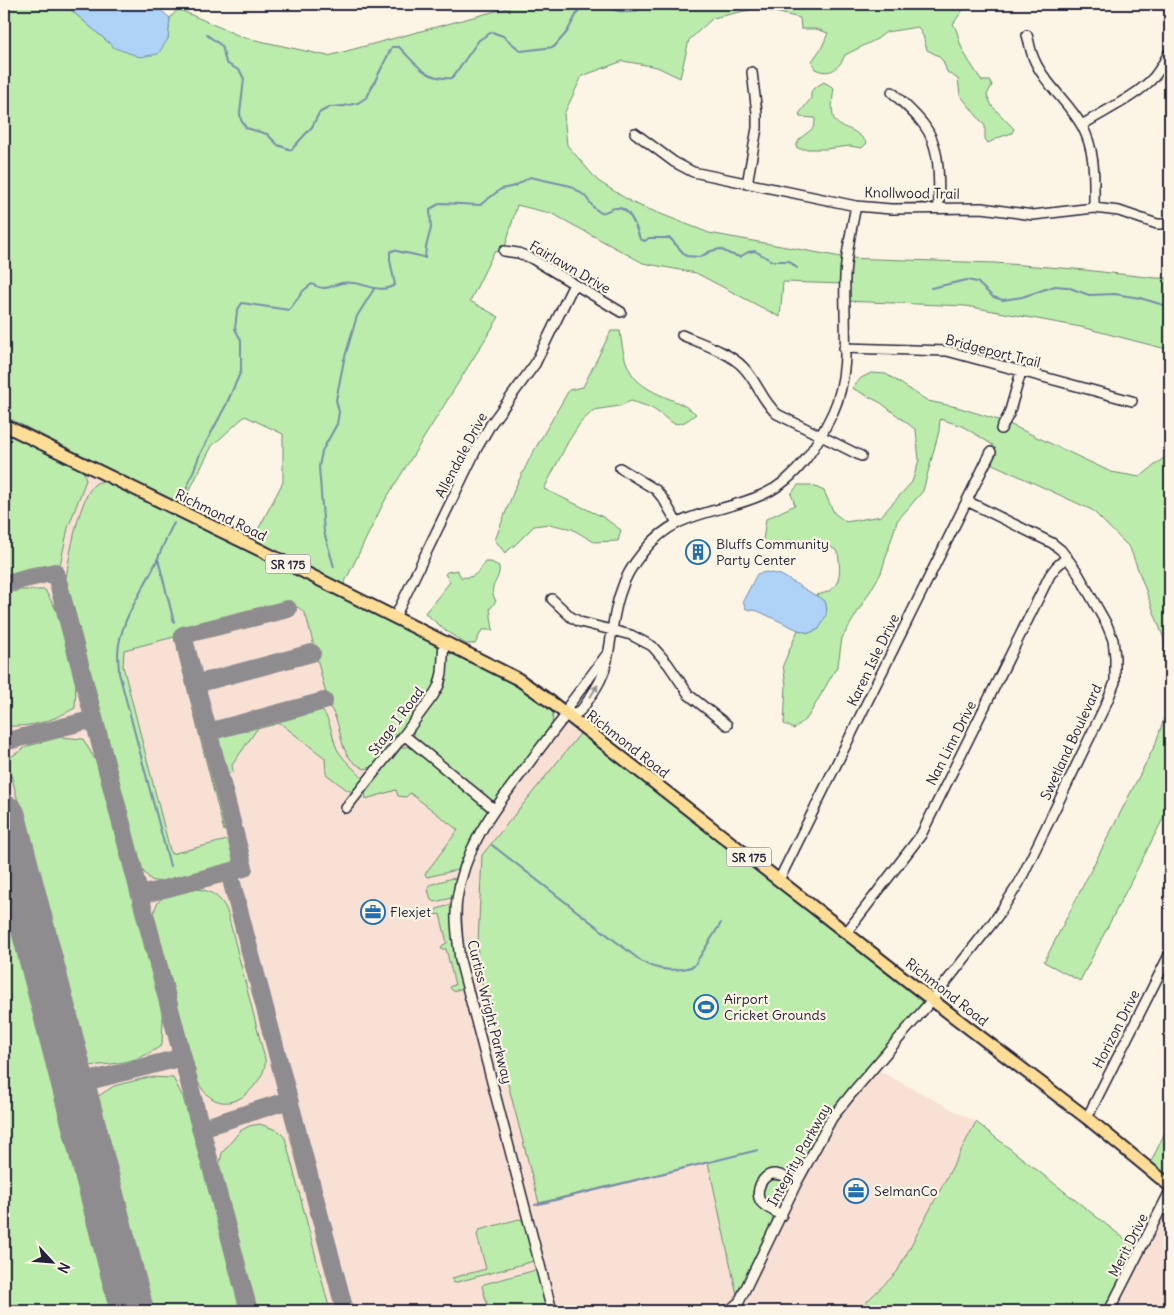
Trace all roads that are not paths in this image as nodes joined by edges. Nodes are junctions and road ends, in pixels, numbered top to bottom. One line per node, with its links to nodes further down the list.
1 (1027, 35): 5 (street)
2 (1169, 54): 5 (street)
3 (752, 72): 7 (street)
4 (892, 92): 9 (street)
5 (1082, 125): 10 (street)
6 (635, 133): 7 (street, Knollwood Trail)
7 (747, 184): 8 (street, Knollwood Trail)
8 (856, 206): 9 (street, Knollwood Trail); 16 (street)
9 (939, 208): 10 (street, Knollwood Trail)
10 (1094, 208): 11 (street, Knollwood Trail)
11 (1170, 224)
12 (504, 251): 13 (street, Fairlawn Drive)
13 (574, 284): 14 (street, Fairlawn Drive); 29 (street, Allendale Drive)
14 (621, 312)
15 (682, 335): 21 (street)
16 (844, 348): 17 (street, Bridgeport Trail); 21 (street)
17 (1021, 372): 18 (street, Bridgeport Trail); 20 (street)
18 (1132, 401)
19 (4, 425): 29 (main road, Richmond Road / SR 175)
20 (1001, 429)
21 (820, 436): 23 (street); 26 (street)
22 (990, 452): 25 (street, Karen Isle Drive)
23 (861, 456)
24 (620, 468): 26 (street)
25 (966, 501): 27 (street, Swetland Boulevard); 37 (street, Karen Isle Drive)
26 (677, 523): 30 (street)
27 (1067, 557): 38 (street, Nan Linn Drive); 40 (street, Swetland Boulevard)
28 (552, 599): 30 (street)
29 (394, 617): 31 (main road, Richmond Road / SR 175)
30 (613, 630): 32 (street); 33 (street)
31 (444, 641): 32 (main road, Richmond Road / SR 175); 34 (street, Stage I Road)
32 (566, 715): 36 (street, Curtiss Wright Parkway); 37 (main road, Richmond Road / SR 175)
33 (727, 725)
34 (404, 735): 35 (street, Stage I Road); 36 (street)
35 (346, 808)
36 (494, 809): 46 (street, Curtiss Wright Parkway)
37 (779, 880): 38 (main road, Richmond Road / SR 175)
38 (846, 933): 40 (main road, Richmond Road / SR 175)
39 (1170, 953): 41 (street, Horizon Drive)
40 (932, 1000): 41 (main road, Richmond Road / SR 175); 42 (street, Integrity Parkway)
41 (1087, 1118): 43 (main road, Richmond Road / SR 175)
42 (797, 1182): 45 (street, Integrity Parkway); 45 (street)
43 (1170, 1186)
44 (1170, 1191): 48 (street, Merit Drive)
45 (782, 1215): 47 (street, Integrity Parkway)
46 (552, 1311)
47 (726, 1311)
48 (1110, 1311)

